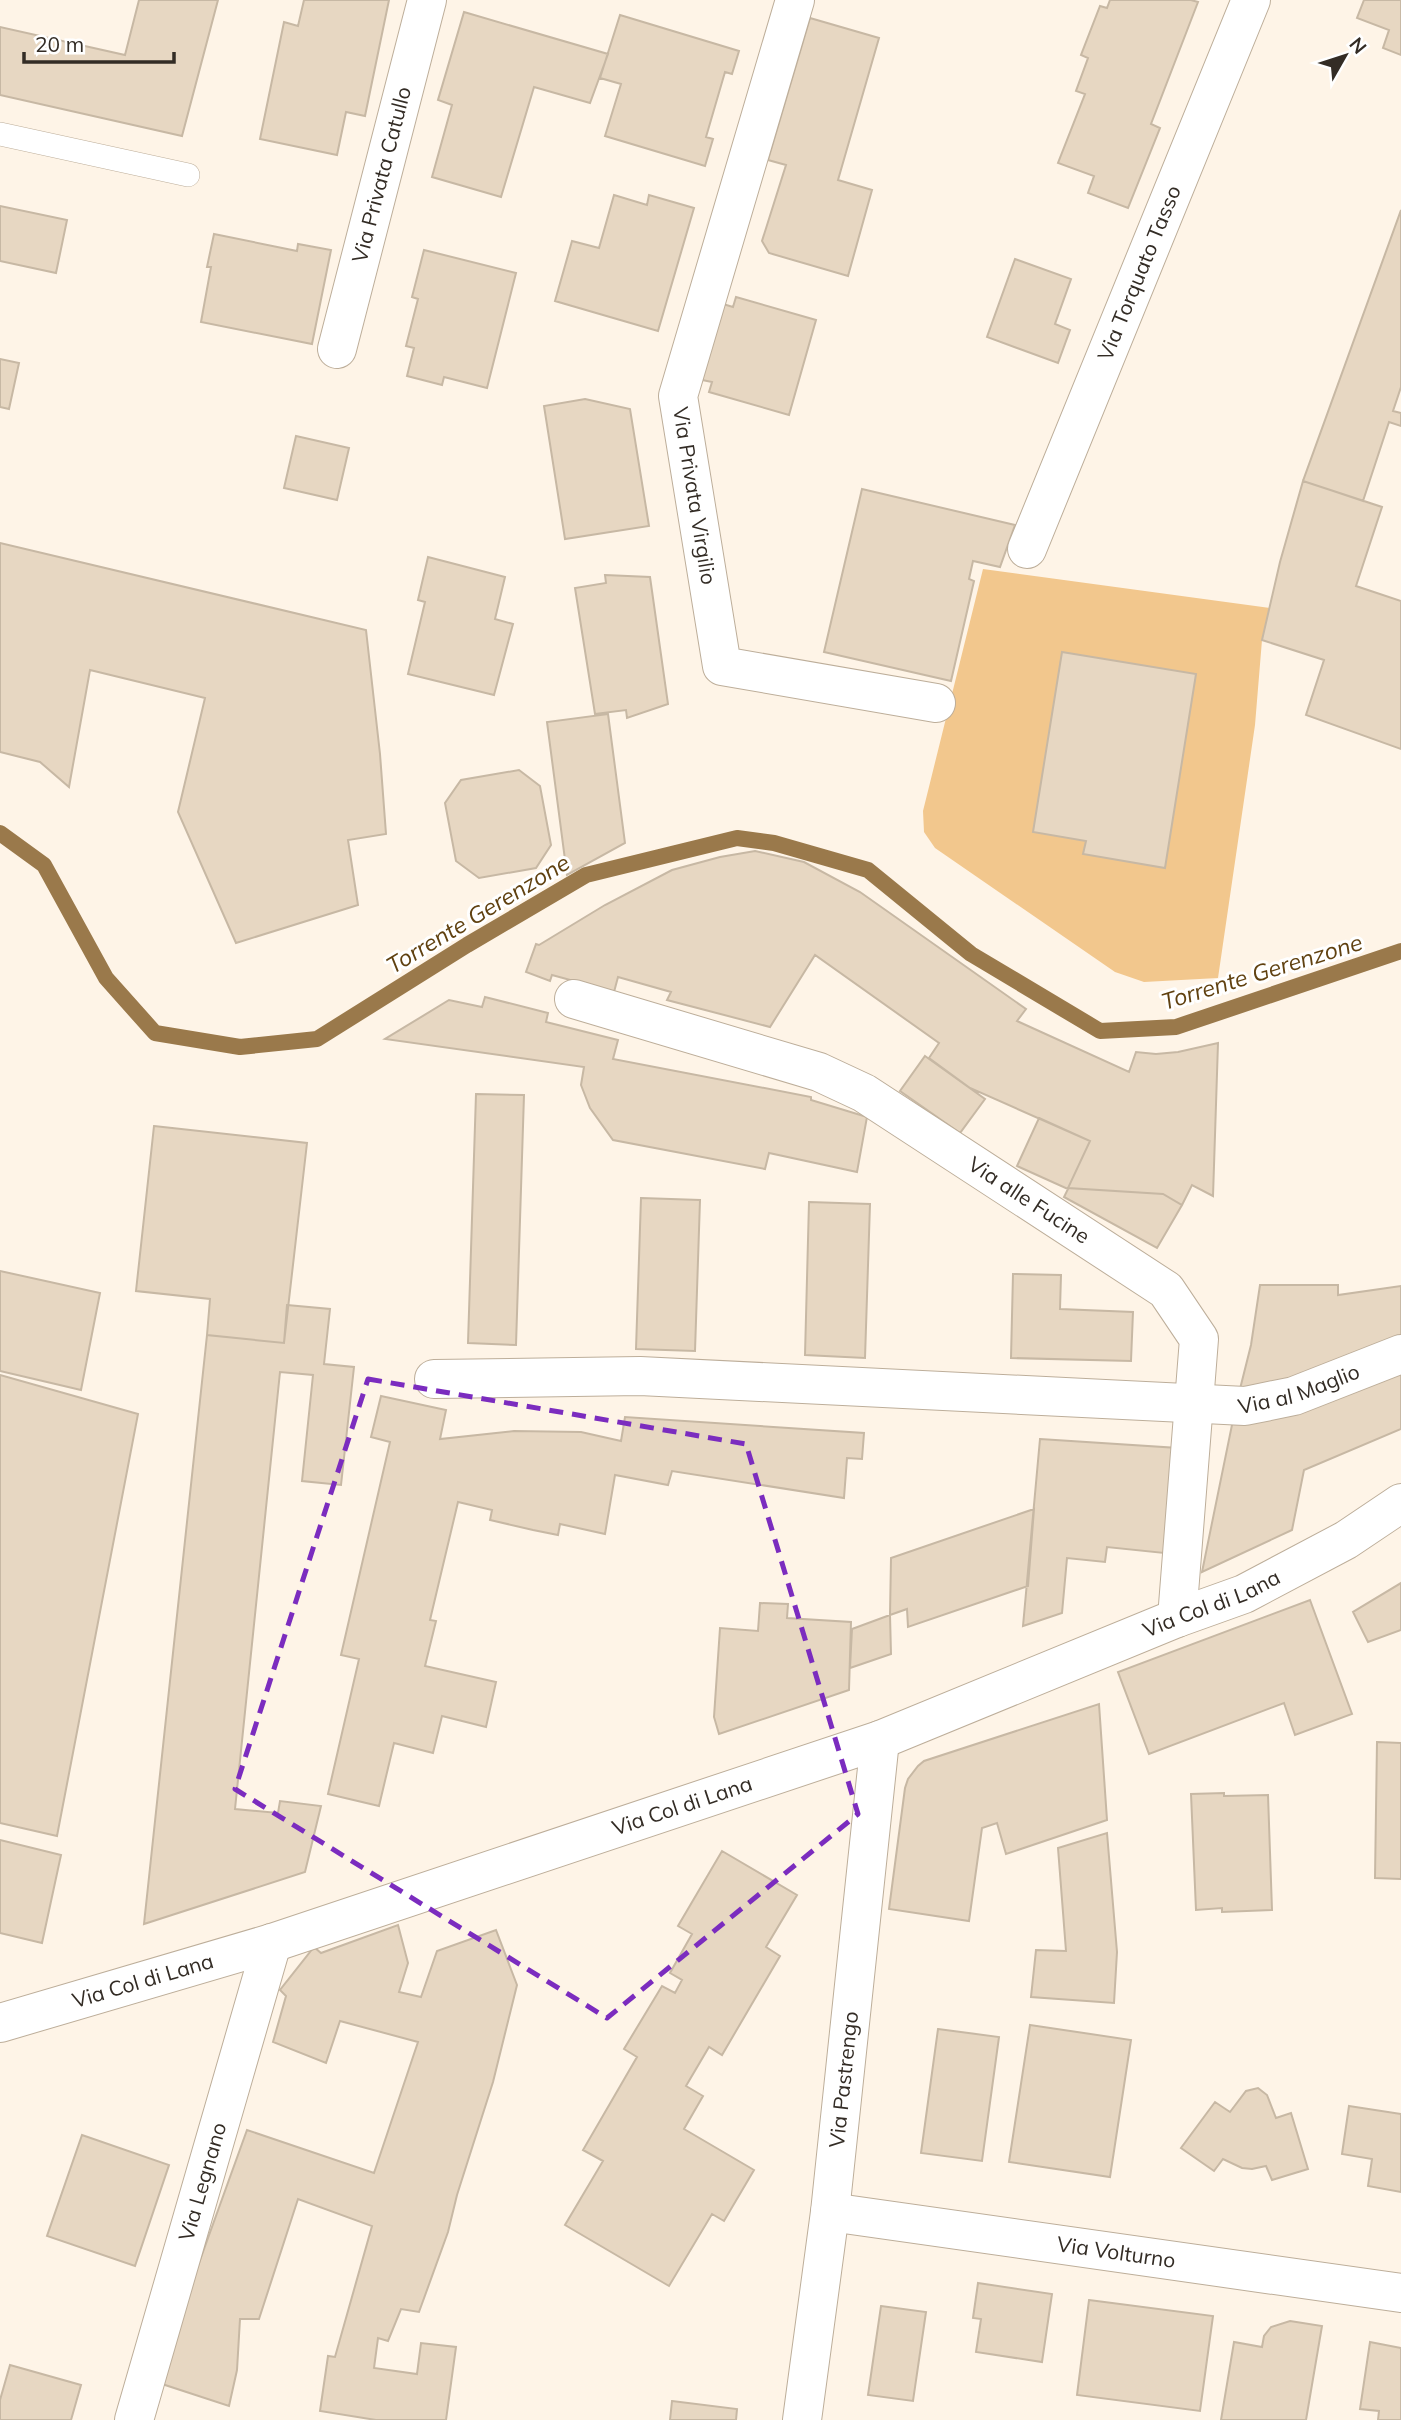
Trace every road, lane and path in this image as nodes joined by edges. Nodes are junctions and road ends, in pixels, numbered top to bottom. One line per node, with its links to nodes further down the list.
1 (427, 0): 6 (street, Via Privata Catullo)
2 (795, 0): 8 (street, Via Privata Virgilio)
3 (1251, 0): 7 (street, Via Torquato Tasso)
4 (0, 134): 5 (lane)
5 (188, 174)
6 (337, 349)
7 (1027, 549)
8 (936, 703)
9 (574, 999): 12 (street, Via alle Fucine)
10 (1401, 1354): 12 (street, Via al Maglio)
11 (434, 1379): 12 (street, Via al Maglio)
12 (1193, 1402): 16 (street, Via alle Fucine)
13 (1401, 1503): 15 (street, Via Col di Lana)
14 (1401, 1530): 15 (street, Via Col di Lana)
15 (1346, 1540): 16 (street, Via Col di Lana)
16 (1177, 1618): 17 (street, Via Col di Lana)
17 (880, 1740): 18 (street, Via Col di Lana); 20 (street, Via Pastrengo)
18 (272, 1943): 19 (street, Via Col di Lana); 22 (street, Via Legnano)
19 (0, 2022)
20 (830, 2212): 21 (street, Via Volturno); 23 (street, Via Pastrengo)
21 (1401, 2293)
22 (134, 2420)
23 (802, 2420)

